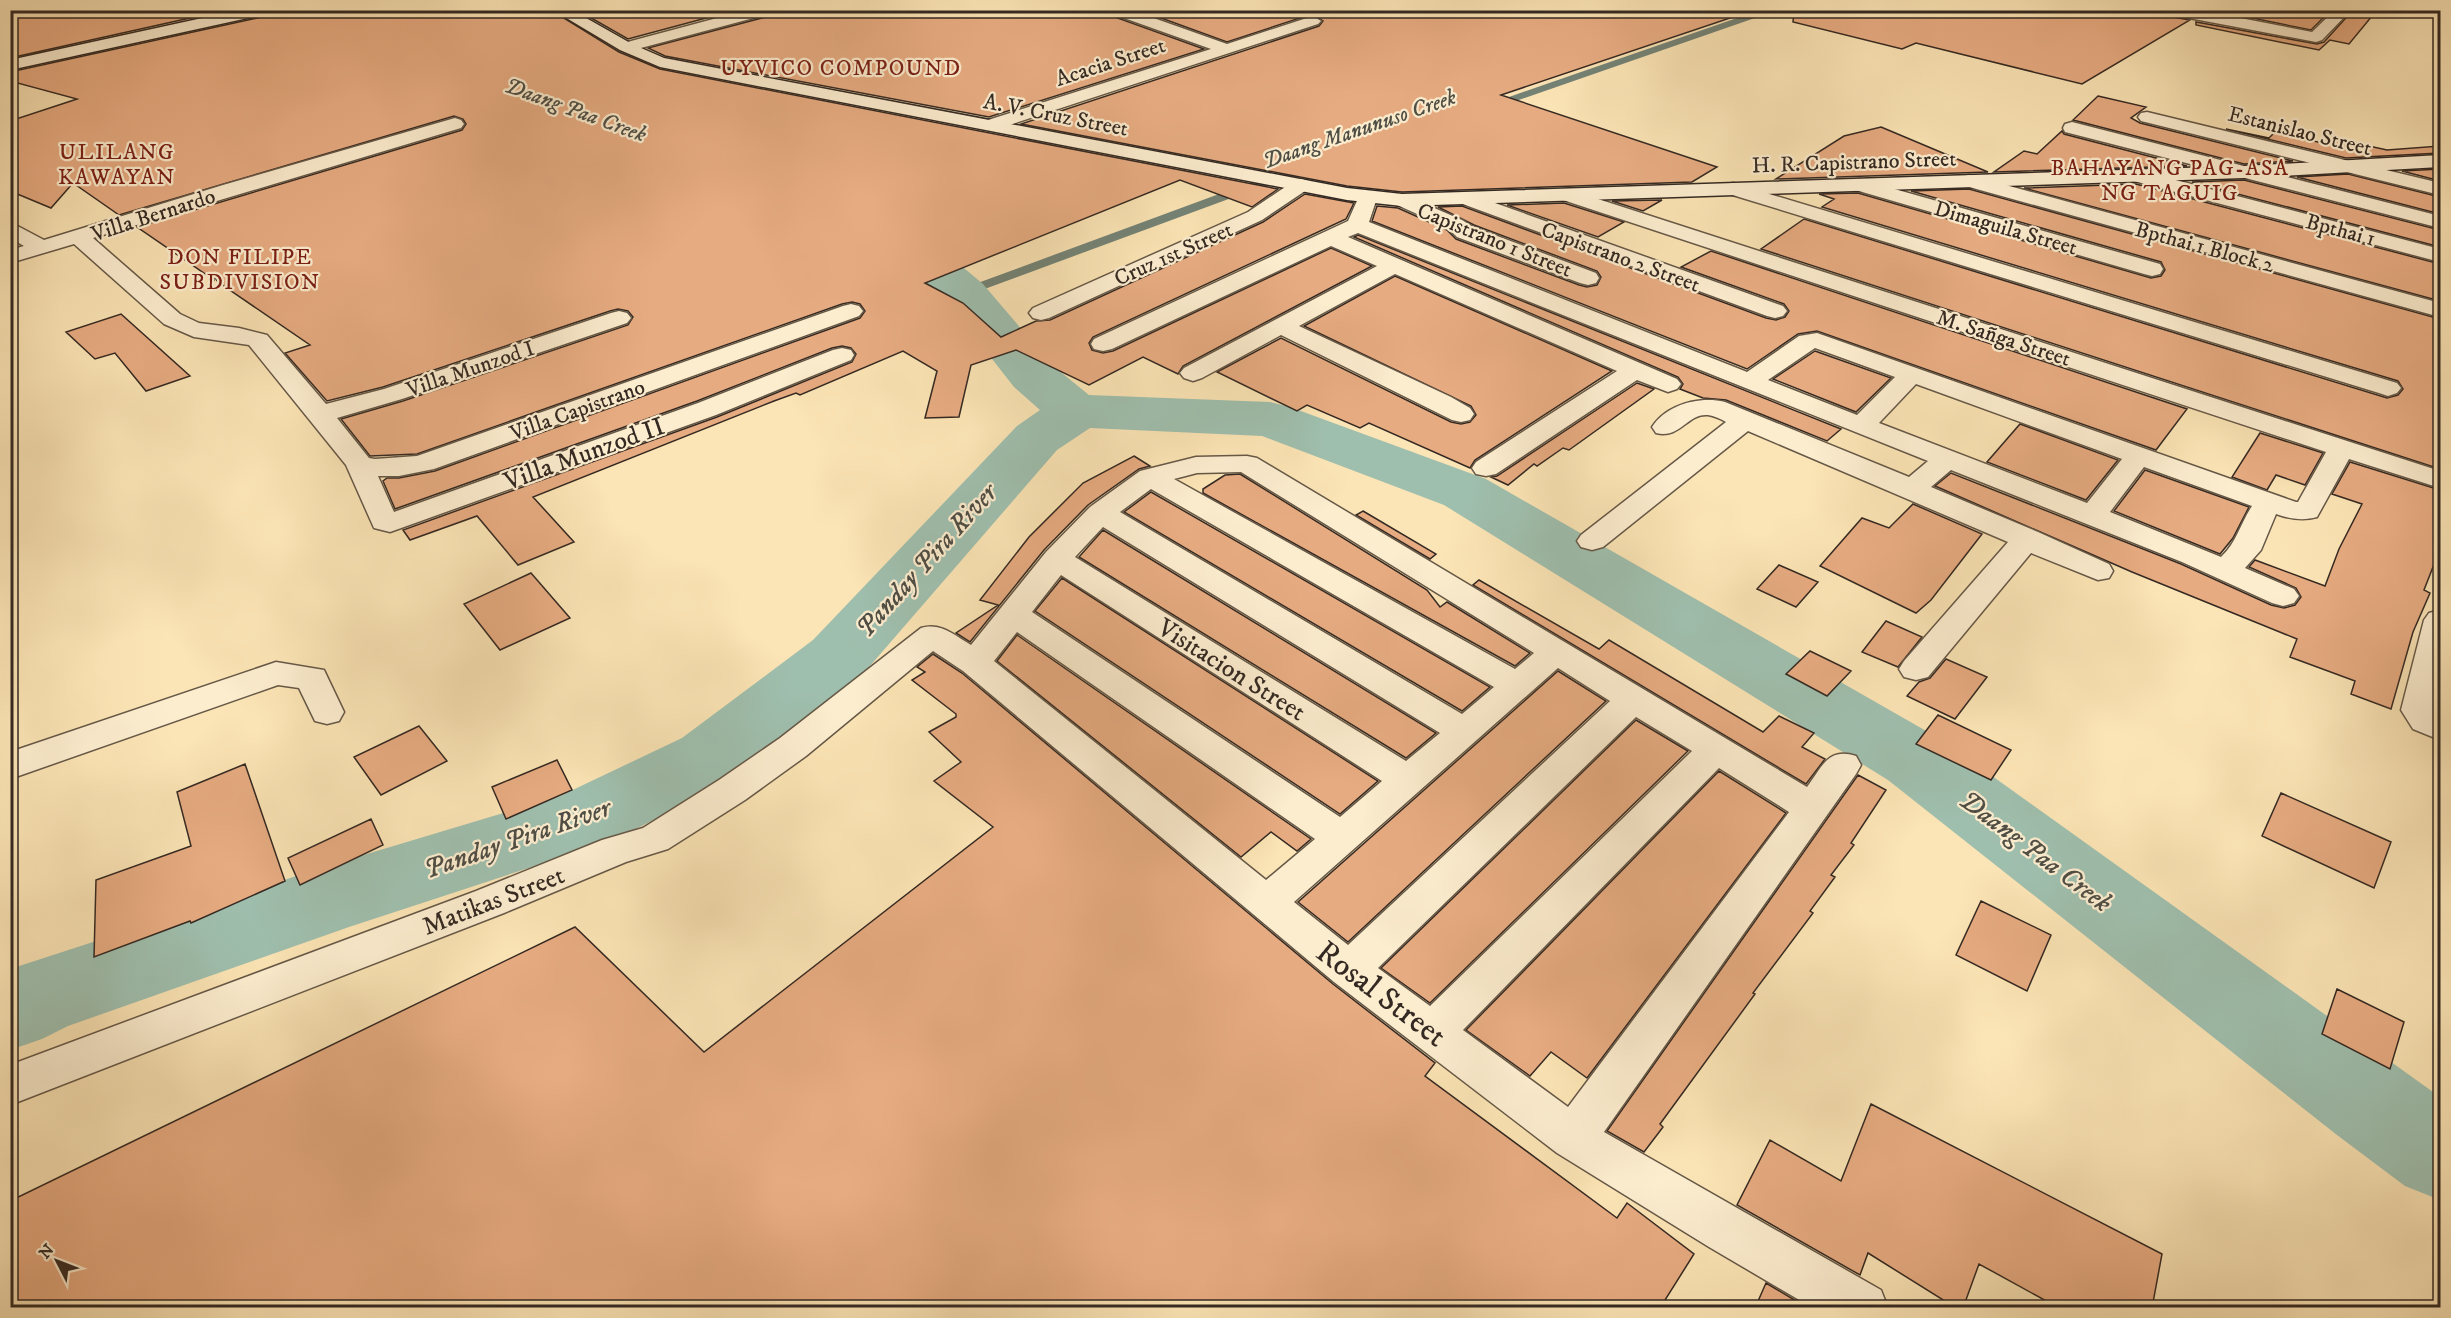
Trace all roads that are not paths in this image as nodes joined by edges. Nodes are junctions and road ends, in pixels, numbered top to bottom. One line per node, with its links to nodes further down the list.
1 (262, 10): 16 (street)
2 (560, 10): 14 (street, A. V. Cruz Street)
3 (704, 10): 12 (street)
4 (767, 10): 12 (street)
5 (1114, 10): 15 (street)
6 (1285, 10): 10 (street)
7 (1327, 10): 10 (street, Acacia Street)
8 (2344, 10): 13 (street)
9 (2181, 11): 13 (street)
10 (1310, 19): 15 (street, Acacia Street)
11 (2310, 19): 13 (street)
12 (725, 21): 14 (street)
13 (2331, 23)
14 (626, 47): 19 (street, A. V. Cruz Street)
15 (1227, 49): 19 (street, Acacia Street)
16 (10, 65)
17 (2147, 117): 22 (street, Estanislao Street)
18 (455, 124): 38 (street, Villa Bernardo)
19 (991, 125): 25 (street, A. V. Cruz Street)
20 (2072, 128): 23 (street)
21 (2440, 161): 22 (street, H. R. Capistrano Street)
22 (2346, 166): 23 (street, H. R. Capistrano Street); 30 (street, Estanislao Street)
23 (2244, 172): 24 (street, H. R. Capistrano Street); 35 (street)
24 (2137, 176): 26 (street, H. R. Capistrano Street); 41 (street, Bpthai 1)
25 (1274, 180): 27 (street, H. R. Capistrano Street)
26 (1969, 181): 28 (street, H. R. Capistrano Street); 46 (street, Bpthai 1 Block 2)
27 (1301, 185): 32 (street, H. R. Capistrano Street); 49 (street, Cruz 1st Street)
28 (1859, 185): 29 (street, H. R. Capistrano Street); 44 (street, Dimaguila Street)
29 (1733, 189): 31 (street, H. R. Capistrano Street); 59 (street)
30 (2440, 189)
31 (1567, 195): 33 (street, H. R. Capistrano Street); 65 (street, M. Sañga Street)
32 (1367, 198): 34 (street, H. R. Capistrano Street); 36 (street)
33 (1467, 199): 34 (street, H. R. Capistrano Street); 48 (street, Capistrano 2 Street)
34 (1402, 200): 45 (street, Capistrano 1 Street)
35 (2440, 222)
36 (1357, 225): 39 (street); 57 (street)
37 (10, 228): 40 (street)
38 (79, 237): 40 (street); 60 (street, Villa Bernardo)
39 (1329, 237): 43 (street); 52 (street)
40 (42, 248): 42 (street)
41 (2440, 256)
42 (10, 257)
43 (1393, 266): 51 (street); 54 (street)
44 (2152, 269)
45 (1588, 278)
46 (2440, 310)
47 (851, 311): 68 (street, Villa Capistrano)
48 (1775, 311)
49 (1041, 313)
50 (620, 318): 60 (street, Villa Munzod I)
51 (1281, 326): 55 (street); 61 (street)
52 (1103, 344)
53 (842, 355): 68 (street, Villa Munzod II)
54 (1635, 371): 58 (street); 69 (street)
55 (1193, 373)
56 (1912, 374): 57 (street); 63 (street); 66 (street)
57 (1749, 382): 63 (street)
58 (1668, 384)
59 (2388, 388)
60 (320, 414): 68 (street)
61 (1461, 414)
62 (1745, 420): 64 (street); 72 (street); 77 (street)
63 (1861, 426): 67 (street)
64 (1665, 428)
65 (2342, 448): 71 (street, M. Sañga Street); 73 (street)
66 (2139, 456): 73 (street); 75 (street)
67 (1947, 459): 72 (street); 75 (street)
68 (359, 464)
69 (1486, 468)
70 (1150, 477): 74 (street); 85 (street); 88 (street)
71 (2440, 480)
72 (1912, 489): 76 (street)
73 (2269, 502): 79 (street)
74 (1100, 513): 78 (street); 92 (street)
75 (2094, 515): 79 (street)
76 (2028, 538): 80 (street); 87 (street)
77 (1592, 541)
78 (1057, 559): 82 (street); 96 (street, Visitacion Street)
79 (2224, 570): 81 (street)
80 (2098, 571)
81 (2283, 596)
82 (1014, 615): 86 (street); 98 (street)
83 (2440, 620): 91 (street)
84 (932, 635): 86 (street, Rosal Street); 102 (street, Matikas Street)
85 (1556, 652): 88 (street); 89 (street)
86 (975, 663): 99 (street, Rosal Street)
87 (1916, 669)
88 (1518, 686): 92 (street)
89 (1632, 700): 93 (street); 100 (street)
90 (327, 712): 95 (street)
91 (2440, 728)
92 (1463, 731): 96 (street)
93 (1715, 750): 97 (street); 101 (street)
94 (1843, 765): 97 (street)
95 (10, 766)
96 (1407, 780): 98 (street)
97 (1812, 808): 103 (street)
98 (1342, 838): 99 (street)
99 (1266, 903): 100 (street, Rosal Street)
100 (1349, 969): 101 (street, Rosal Street)
101 (1433, 1032): 103 (street, Rosal Street)
102 (10, 1085)
103 (1573, 1138): 104 (street, Rosal Street)
104 (1863, 1308)

